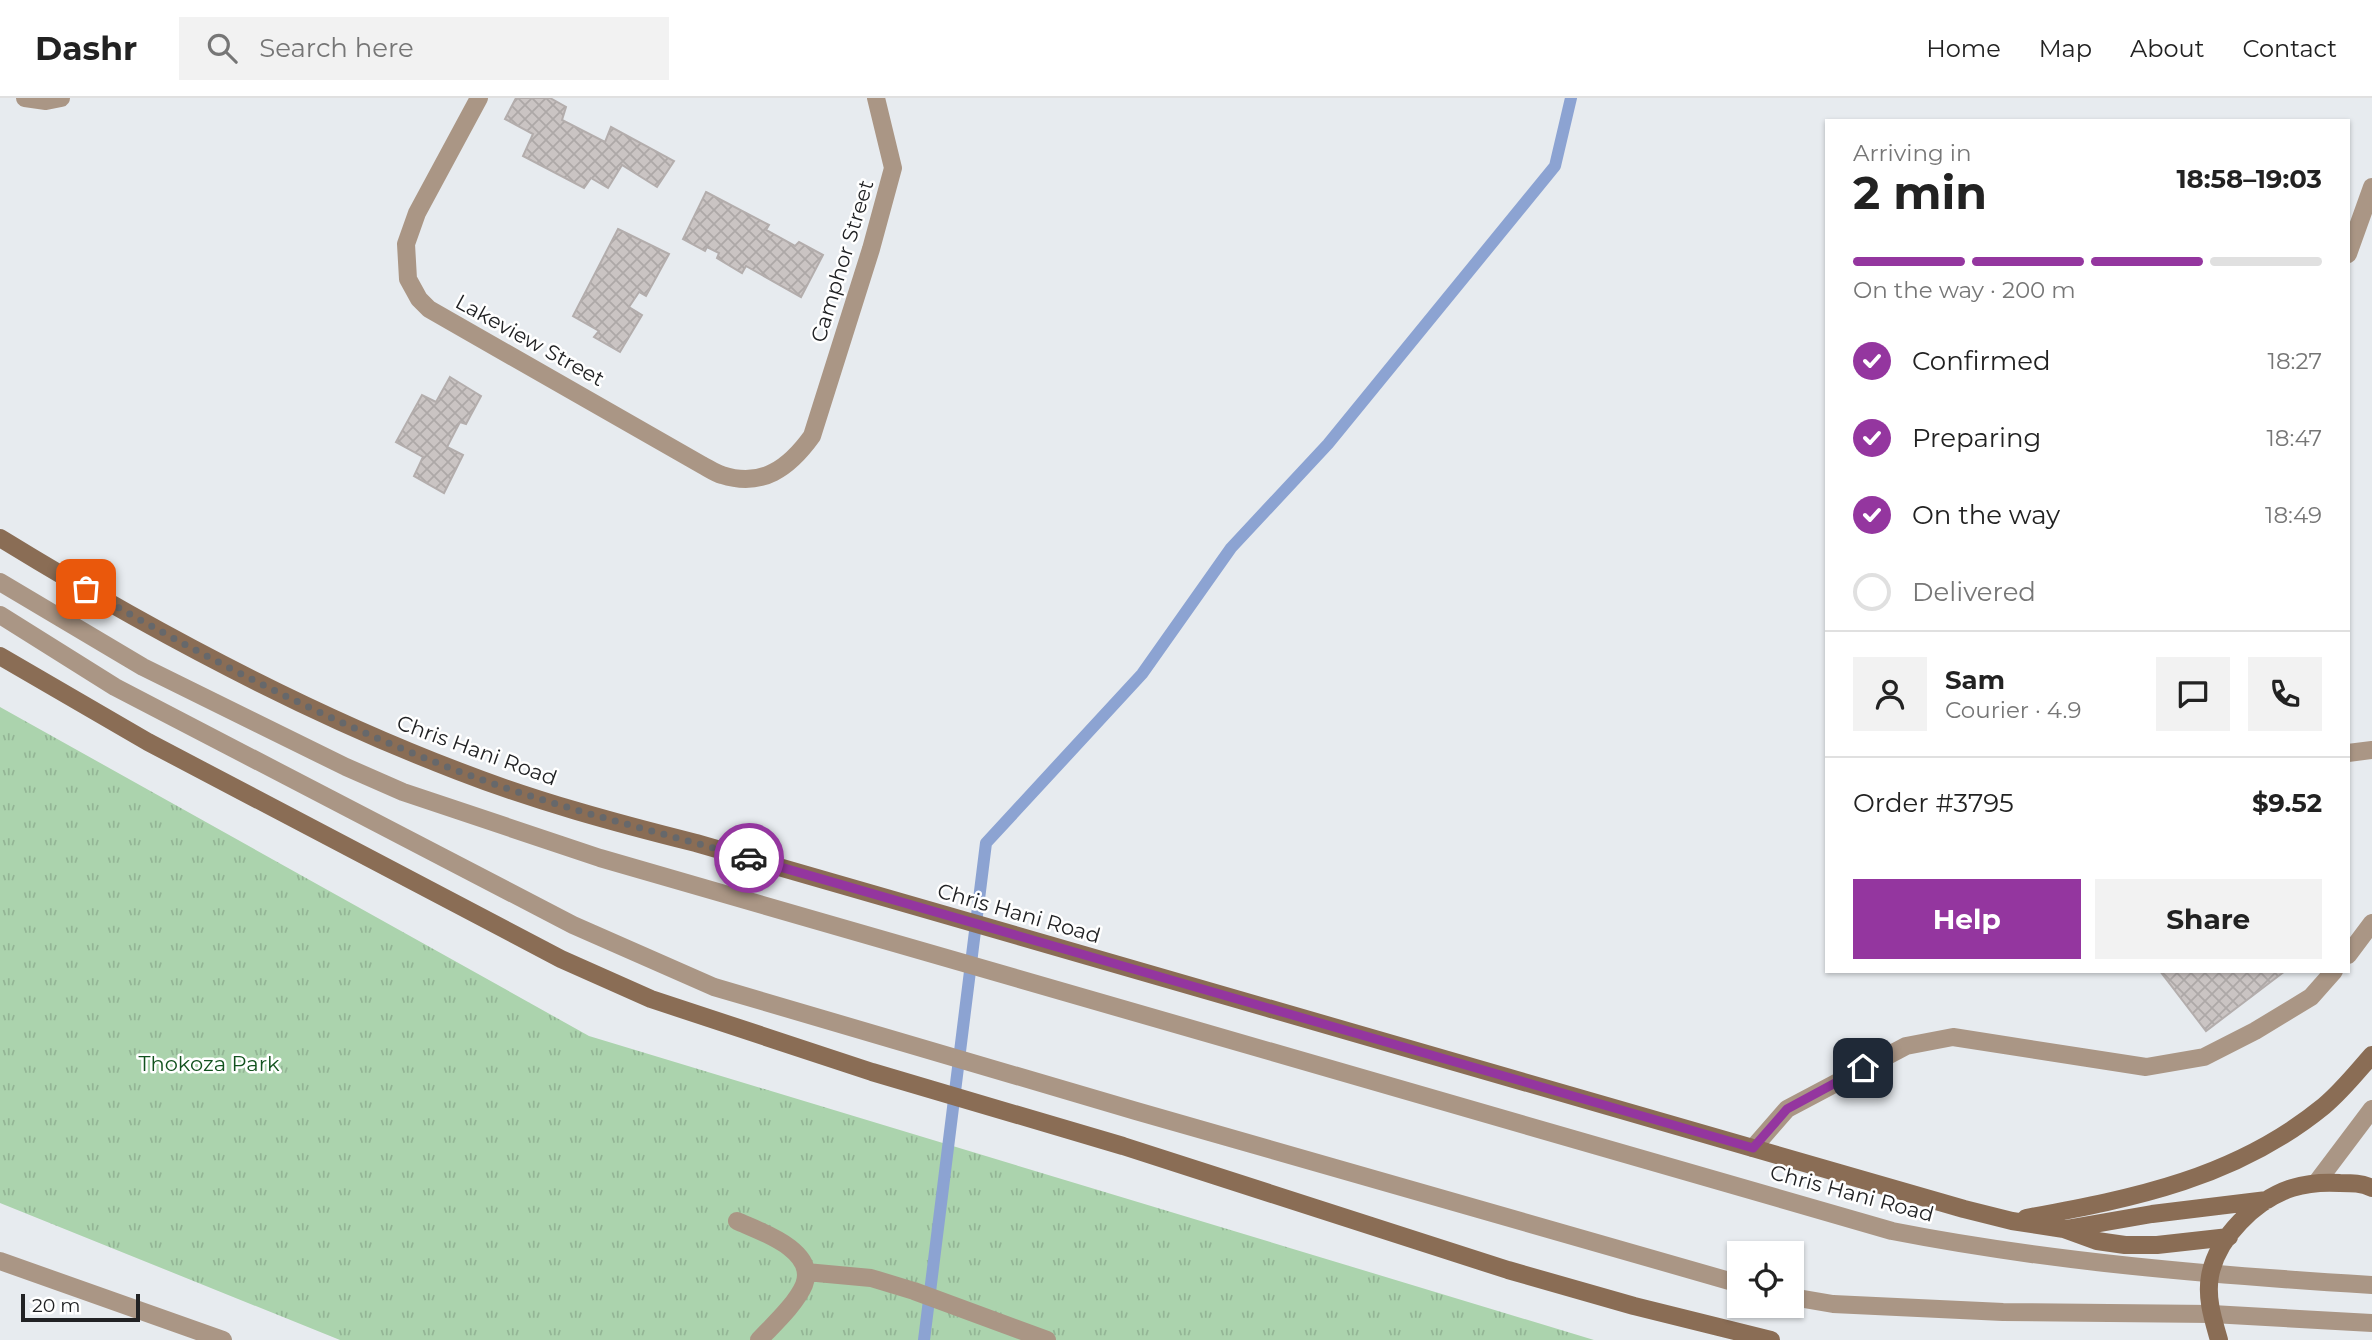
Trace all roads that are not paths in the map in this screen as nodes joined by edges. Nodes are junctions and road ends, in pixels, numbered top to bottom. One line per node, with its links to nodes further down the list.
1 (25, 98): 2 (street)
2 (61, 98)
3 (479, 98): 7 (street, Lakeview Street)
4 (876, 98): 7 (street, Camphor Street)
5 (2372, 187): 6 (street)
6 (2350, 248)
7 (812, 436)
8 (0, 538): 19 (main road, Chris Hani Road)
9 (0, 582): 29 (street, Chris Hani Road)
10 (0, 615): 30 (street)
11 (0, 656): 38 (main road)
12 (2372, 750): 13 (street)
13 (2350, 753)
14 (2372, 923): 15 (street)
15 (2350, 953)
16 (2332, 973): 19 (street)
17 (2372, 1055): 24 (main road)
18 (2372, 1109): 20 (street)
19 (1753, 1148): 24 (main road, Chris Hani Road)
20 (2317, 1182): 21 (main road); 22 (main road)
21 (2372, 1188)
22 (2267, 1200): 25 (main road, Chris Hani Road); 26 (main road)
23 (737, 1221): 28 (street)
24 (2012, 1221): 25 (main road, Chris Hani Road)
25 (2064, 1229): 26 (main road, Chris Hani Road)
26 (2229, 1237): 29 (main road)
27 (0, 1261): 35 (street)
28 (806, 1272): 36 (street); 37 (street)
29 (2210, 1275): 31 (street, Chris Hani Road); 33 (main road)
30 (1727, 1280)
31 (2372, 1285)
32 (1804, 1299): 33 (street)
33 (2212, 1314): 34 (street); 39 (main road)
34 (2372, 1323)
35 (223, 1340)
36 (759, 1340)
37 (1047, 1340)
38 (1770, 1340)
39 (2219, 1340)

